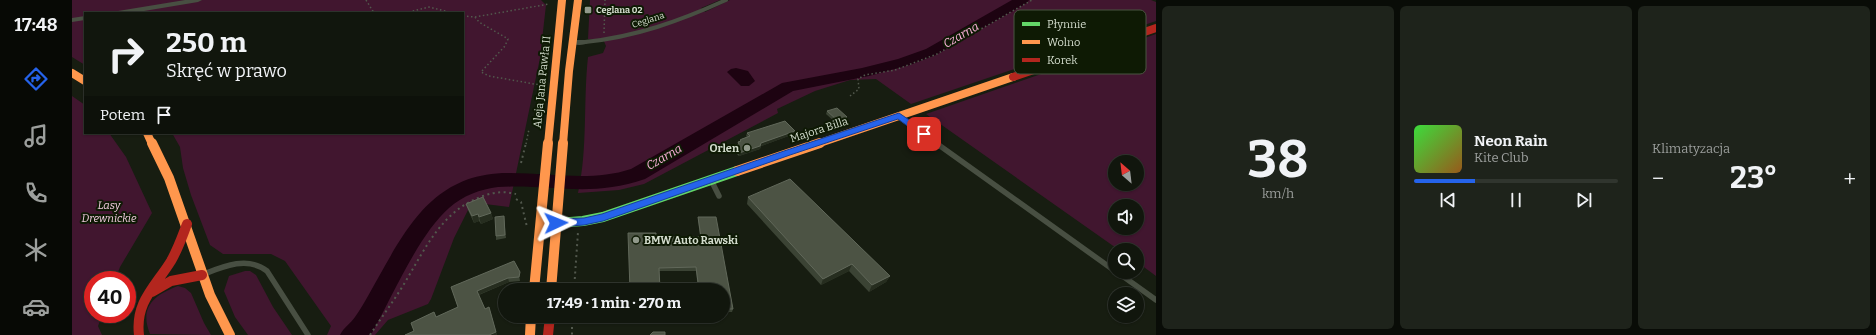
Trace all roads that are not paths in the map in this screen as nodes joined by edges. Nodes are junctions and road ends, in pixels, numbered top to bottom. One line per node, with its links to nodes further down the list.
1 (198, 0): 5 (street)
2 (562, 0): 24 (main road, Aleja Jana Pawła II)
3 (578, 0): 10 (main road)
4 (726, 0): 11 (lane, Ceglana)
5 (124, 12)
6 (84, 18): 7 (street)
7 (72, 20)
8 (1156, 28): 9 (main road, Majora Billa)
9 (1146, 31)
10 (573, 42): 11 (street, Ceglana); 19 (main road)
11 (585, 42)
12 (72, 73): 14 (main road)
13 (1022, 74): 15 (main road, Majora Billa)
14 (84, 80)
15 (899, 116): 17 (main road, Majora Billa); 21 (lane)
16 (148, 134): 20 (main road)
17 (711, 180): 18 (lane); 19 (main road, Majora Billa)
18 (719, 196)
19 (556, 223): 25 (main road)
20 (187, 224): 22 (main road); 26 (main road)
21 (1108, 265)
22 (202, 275): 26 (main road); 31 (main road); 32 (lane)
23 (1127, 279): 27 (lane)
24 (535, 283)
25 (552, 283)
26 (147, 296): 30 (main road)
27 (1156, 300)
28 (531, 323): 33 (main road)
29 (549, 323): 34 (main road)
30 (139, 335)
31 (230, 335)
32 (308, 335)
33 (530, 335)
34 (548, 335)

